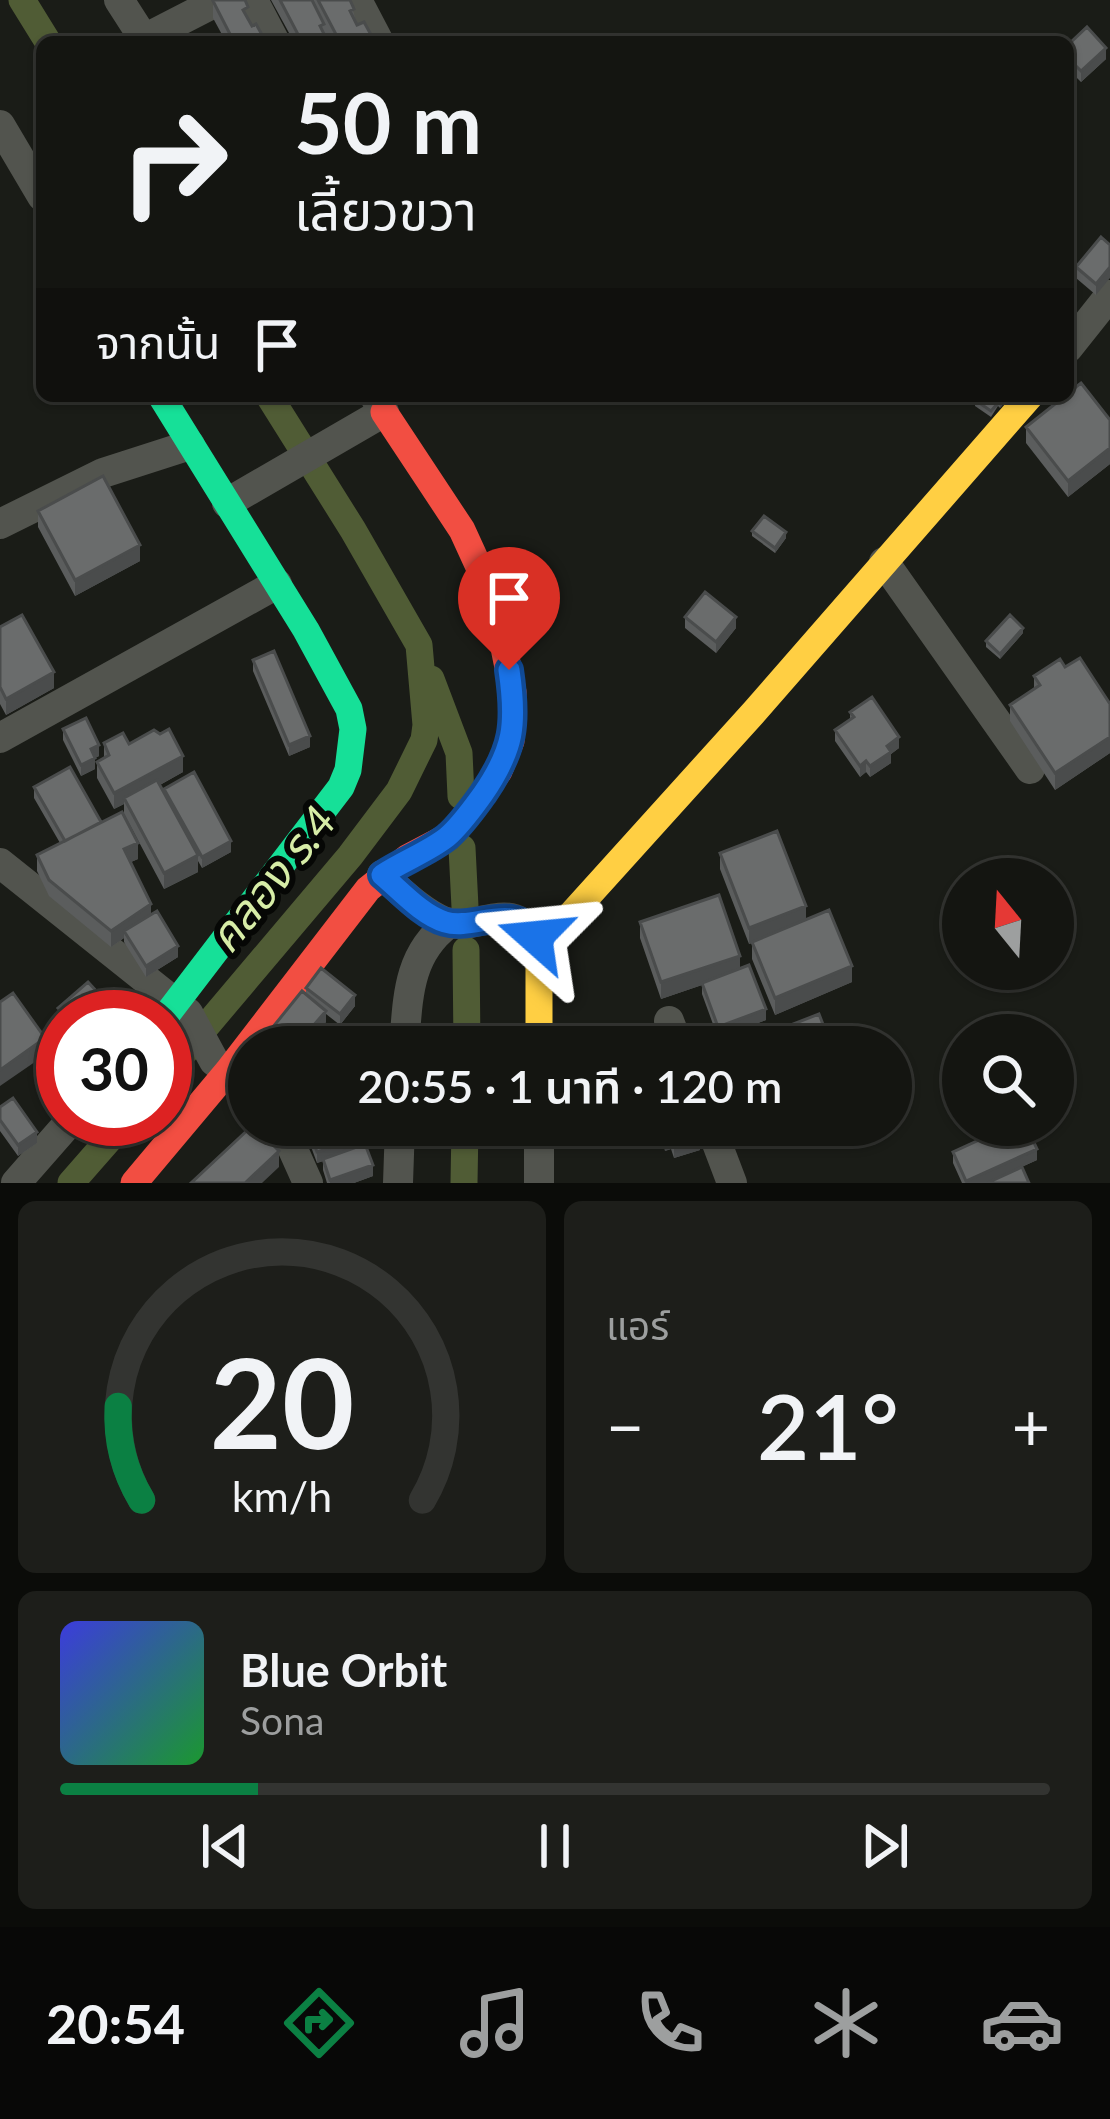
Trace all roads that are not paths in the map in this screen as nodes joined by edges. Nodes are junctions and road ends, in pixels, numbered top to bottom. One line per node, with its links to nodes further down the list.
1 (119, 0): 5 (street)
2 (220, 0): 6 (street)
3 (253, 0): 7 (street)
4 (357, 0): 8 (street)
5 (142, 36)
6 (154, 36)
7 (272, 36)
8 (376, 36)
9 (0, 125): 10 (street)
10 (36, 186)
11 (1110, 295): 12 (street)
12 (1074, 340)
13 (165, 402): 16 (street)
14 (1025, 402): 19 (street)
15 (379, 404): 17 (street); 24 (street)
16 (190, 445): 17 (street); 18 (street)
17 (227, 502): 20 (street)
18 (0, 524)
19 (884, 562): 22 (street); 26 (street)
20 (277, 584): 21 (street); 28 (street)
21 (0, 738)
22 (1030, 769)
23 (0, 863): 27 (street)
24 (382, 875): 25 (street); 29 (street)
25 (448, 924): 26 (street); 30 (street)
26 (539, 950): 31 (street)
27 (150, 990)
28 (192, 990)
29 (265, 1026)
30 (406, 1026)
31 (539, 1026)
32 (192, 1030): 33 (street)
33 (228, 1072)
34 (228, 1076): 41 (street)
35 (48, 1146): 40 (street)
36 (291, 1146): 42 (street)
37 (399, 1146): 43 (street)
38 (539, 1146): 44 (street)
39 (718, 1146): 45 (street)
40 (16, 1183)
41 (134, 1183)
42 (308, 1183)
43 (398, 1183)
44 (539, 1183)
45 (732, 1183)

